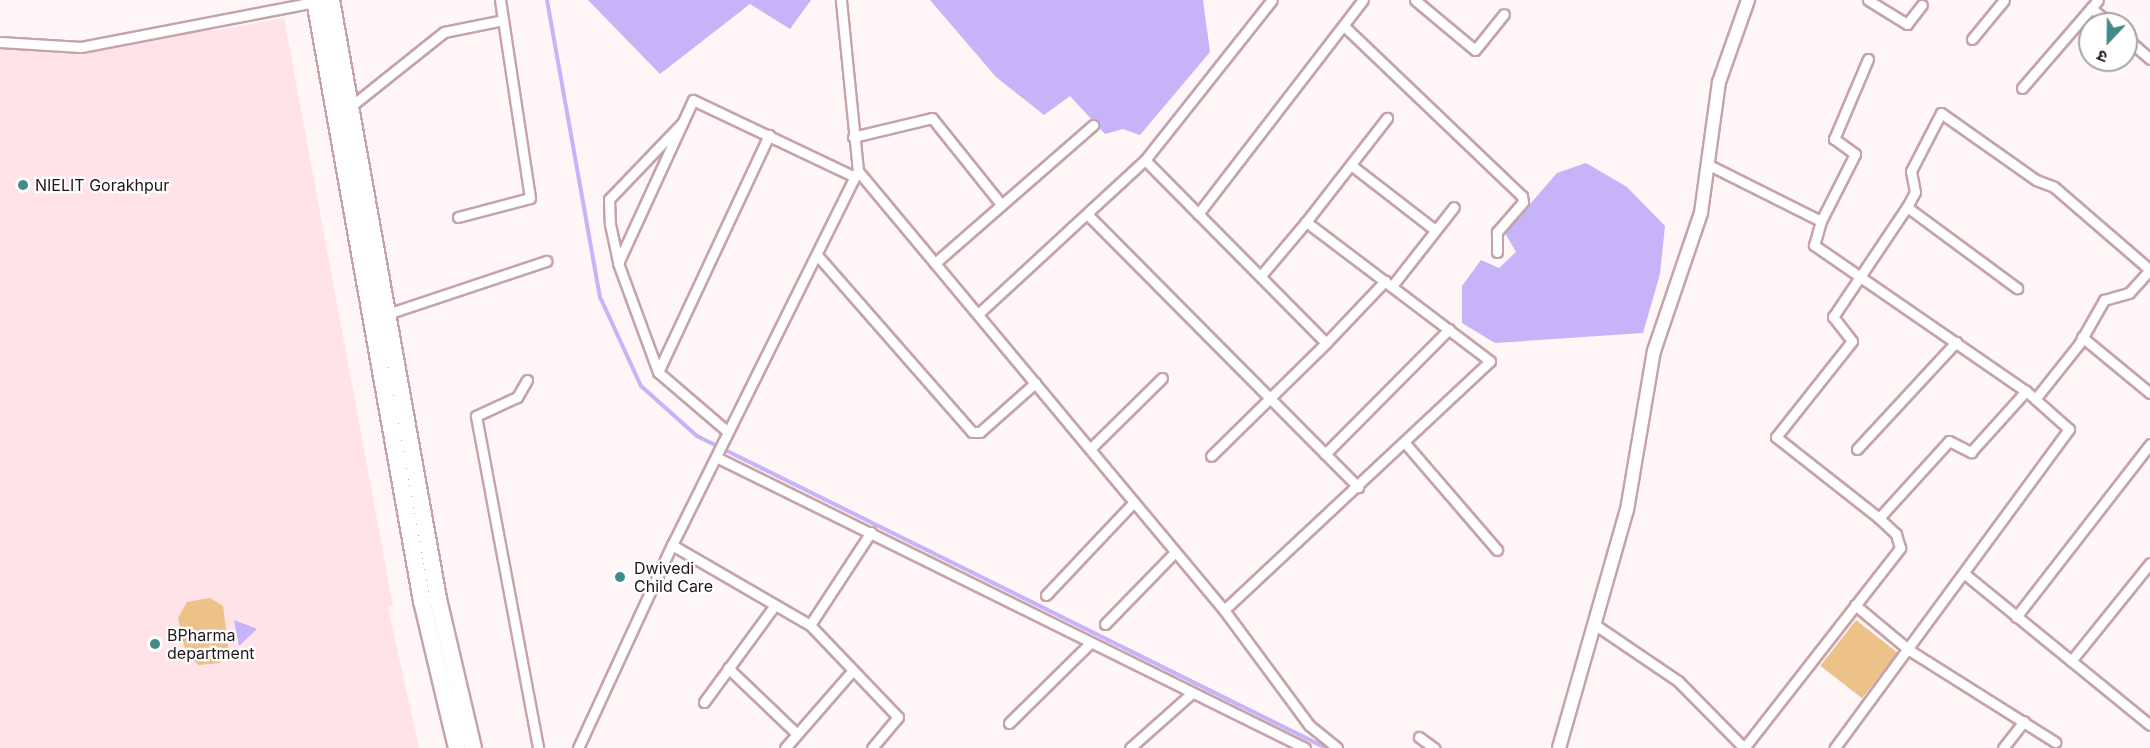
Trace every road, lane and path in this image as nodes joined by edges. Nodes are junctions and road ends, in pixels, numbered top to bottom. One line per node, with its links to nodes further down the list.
1 (500, 0): 13 (street)
2 (841, 0): 26 (street)
3 (1272, 0): 27 (street)
4 (1364, 0): 14 (street)
5 (1868, 0): 11 (street)
6 (2004, 0): 15 (street)
7 (326, 1): 16 (street); 21 (highway); 102 (highway)
8 (1420, 1): 12 (street)
9 (1744, 2): 29 (street)
10 (2096, 2): 20 (street)
11 (1922, 5)
12 (1504, 14)
13 (503, 20): 21 (street); 36 (street)
14 (1344, 26): 35 (street); 40 (street)
15 (1972, 39)
16 (0, 42)
17 (2138, 48): 19 (street)
18 (1868, 59): 37 (street)
19 (2150, 59)
20 (2022, 88)
21 (350, 107): 50 (highway)
22 (1387, 118): 28 (street)
23 (682, 123): 25 (street); 44 (street); 44 (street)
24 (1093, 125): 31 (street)
25 (769, 135): 30 (street); 56 (street)
26 (853, 137): 30 (street); 31 (street)
27 (1145, 160): 34 (street); 35 (street)
28 (1351, 165): 38 (street); 39 (street)
29 (1709, 165): 37 (street); 87 (street)
30 (857, 174): 41 (street); 43 (street)
31 (1001, 204): 43 (street)
32 (1454, 207): 39 (street)
33 (1906, 207): 45 (street); 47 (street); 49 (street)
34 (1087, 214): 51 (street); 62 (street)
35 (1198, 214): 46 (street)
36 (458, 218)
37 (1821, 221): 47 (street)
38 (1306, 222): 46 (street); 48 (street)
39 (1435, 230): 48 (street)
40 (1497, 252)
41 (817, 255): 59 (street); 64 (street)
42 (546, 261): 50 (street)
43 (935, 262): 51 (street)
44 (618, 263): 56 (street)
45 (2150, 270): 53 (street)
46 (1263, 273): 54 (street)
47 (1864, 277): 55 (street); 74 (street)
48 (1389, 284): 52 (street); 54 (street)
49 (2017, 288)
50 (387, 314): 103 (highway)
51 (978, 314): 59 (street)
52 (1449, 329): 65 (street); 69 (street)
53 (2082, 337): 61 (street); 63 (street)
54 (1326, 342): 62 (street)
55 (1956, 342): 60 (street); 68 (street)
56 (657, 372): 64 (street)
57 (1162, 378): 67 (street)
58 (527, 380): 104 (street)
59 (1035, 383): 67 (street)
60 (2026, 391): 63 (street); 74 (street)
61 (2150, 393)
62 (1270, 398): 69 (street); 71 (street)
63 (2036, 398): 80 (street)
64 (726, 436): 70 (street)
65 (1405, 443): 72 (street); 77 (street)
66 (2150, 444): 85 (street)
67 (1090, 449): 73 (street)
68 (1857, 449)
69 (1325, 454): 72 (street)
70 (717, 455): 75 (street); 76 (street)
71 (1211, 456)
72 (1358, 487): 84 (street)
73 (1134, 502): 78 (street); 81 (street)
74 (1879, 518): 83 (street)
75 (871, 532): 88 (street); 89 (street)
76 (672, 545): 82 (street); 105 (street)
77 (1497, 550)
78 (1175, 552): 84 (street); 86 (street)
79 (2150, 563): 91 (street)
80 (1966, 575): 85 (street); 90 (street)
81 (1046, 595)
82 (774, 604): 88 (street); 92 (street)
83 (1854, 605): 87 (street); 90 (street)
84 (1224, 610): 110 (street)
85 (2016, 617): 91 (street)
86 (1105, 624)
87 (1594, 624): 112 (street)
88 (810, 625): 93 (street)
89 (1090, 643): 94 (street); 98 (street)
90 (1909, 650): 96 (street); 113 (street)
91 (2071, 662): 97 (street)
92 (728, 668): 95 (street); 99 (street)
93 (854, 670): 99 (street); 107 (street)
94 (1192, 693): 108 (street); 109 (street)
95 (704, 702)
96 (2024, 721): 101 (street); 114 (street)
97 (2149, 722)
98 (1009, 723)
99 (797, 734): 106 (street)
100 (1419, 737): 111 (street)
101 (2055, 742)
102 (457, 748)
103 (474, 748)
104 (538, 748)
105 (578, 748)
106 (785, 748)
107 (872, 748)
108 (1130, 748)
109 (1305, 748)
110 (1337, 748)
111 (1434, 748)
112 (1559, 748)
113 (1835, 748)
114 (2003, 748)

